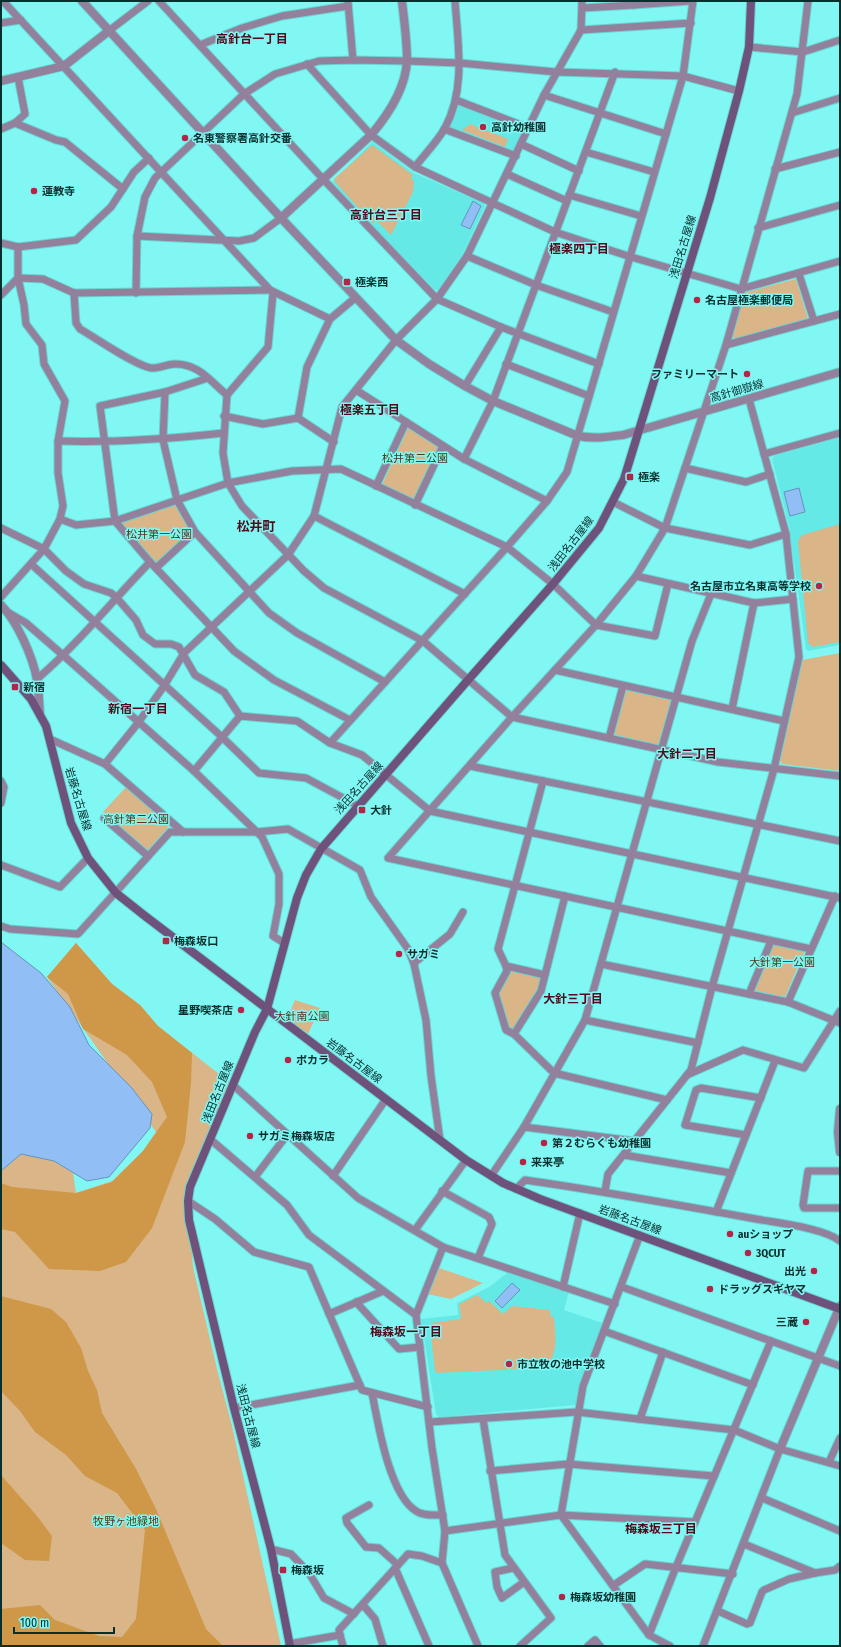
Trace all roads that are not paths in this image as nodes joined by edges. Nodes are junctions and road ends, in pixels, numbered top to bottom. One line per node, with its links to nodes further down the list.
1 (3, 1): 13 (street)
2 (82, 1): 16 (street, 高針御嶽線)
3 (148, 1): 16 (street)
4 (159, 1): 19 (street)
5 (402, 1): 23 (street)
6 (455, 1): 25 (street)
7 (691, 1): 11 (street); 15 (street)
8 (751, 1): 20 (main road, 浅田名古屋線)
9 (808, 1): 21 (street)
10 (348, 3): 19 (street); 22 (street)
11 (634, 3): 12 (street)
12 (583, 4): 17 (street)
13 (21, 20): 14 (street); 26 (street)
14 (1, 23)
15 (691, 23): 17 (street); 29 (street)
16 (110, 30): 26 (street); 43 (street, 高針御嶽線)
17 (581, 30): 27 (street)
18 (840, 40): 21 (street)
19 (200, 45): 33 (street)
20 (749, 47): 21 (street); 32 (main road, 浅田名古屋線)
21 (803, 52): 38 (street)
22 (353, 60): 23 (street); 24 (street)
23 (407, 61): 25 (street); 45 (street)
24 (307, 64): 33 (street); 45 (street)
25 (460, 64): 27 (street); 36 (street)
26 (64, 66): 30 (street); 50 (street)
27 (556, 72): 28 (street); 34 (street)
28 (615, 72): 29 (street); 37 (street)
29 (683, 76): 32 (street); 44 (street)
30 (18, 77): 31 (street); 39 (street)
31 (1, 82)
32 (739, 91): 73 (main road, 浅田名古屋線)
33 (244, 94): 43 (street); 57 (street)
34 (544, 95): 37 (street); 40 (street)
35 (840, 98): 38 (street)
36 (456, 100): 40 (street); 42 (street)
37 (601, 112): 44 (street); 47 (street)
38 (792, 113): 52 (street)
39 (15, 123): 41 (street); 58 (street)
40 (529, 128): 46 (street)
41 (1, 129)
42 (444, 129): 49 (street); 51 (street)
43 (203, 133): 53 (street); 63 (street, 高針御嶽線)
44 (666, 134): 55 (street)
45 (371, 135): 51 (street); 57 (street)
46 (521, 144): 49 (street); 54 (street)
47 (586, 152): 54 (street); 55 (street)
48 (840, 153): 52 (street)
49 (516, 156): 56 (street)
50 (149, 158): 53 (street); 58 (street)
51 (415, 167): 60 (street)
52 (775, 169): 64 (street)
53 (161, 171): 66 (street); 67 (street)
54 (579, 171): 59 (street)
55 (654, 172): 62 (street)
56 (507, 174): 59 (street); 60 (street)
57 (323, 179): 63 (street); 83 (street)
58 (123, 189): 69 (street)
59 (568, 198): 62 (street); 65 (street)
60 (492, 203): 65 (street); 70 (street)
61 (840, 205): 64 (street)
62 (641, 216): 71 (street)
63 (281, 218): 67 (street); 82 (street, 高針御嶽線)
64 (758, 228): 77 (street)
65 (555, 232): 71 (street); 76 (street)
66 (137, 236): 67 (street); 80 (street)
67 (226, 240): 78 (street)
68 (1, 243): 69 (street)
69 (18, 247): 75 (street)
70 (467, 256): 76 (street); 83 (street)
71 (631, 257): 73 (street); 84 (street)
72 (840, 261): 74 (street)
73 (686, 273): 77 (street); 107 (main road, 浅田名古屋線)
74 (799, 274): 77 (street); 87 (street)
75 (18, 278): 79 (street); 81 (street); 112 (street)
76 (536, 285): 84 (street); 89 (street)
77 (741, 289): 91 (street)
78 (272, 291): 80 (street); 86 (street); 99 (street)
79 (74, 293): 80 (street); 95 (street)
80 (136, 293)
81 (1, 295)
82 (355, 298): 86 (street); 90 (street, 高針御嶽線)
83 (437, 299): 88 (street); 90 (street)
84 (613, 312): 93 (street)
85 (840, 314): 87 (street)
86 (330, 319): 105 (street)
87 (814, 322): 91 (street)
88 (501, 327): 89 (street); 96 (street)
89 (518, 334): 92 (street); 93 (street)
90 (396, 340): 96 (street, 高針御嶽線); 97 (street)
91 (726, 345): 103 (street)
92 (506, 364): 100 (street); 102 (street)
93 (599, 364): 100 (street)
94 (840, 372): 101 (street, 高針御嶽線)
95 (208, 378): 98 (street); 99 (street)
96 (465, 386): 102 (street, 高針御嶽線)
97 (356, 390): 106 (street); 113 (street)
98 (165, 392): 111 (street); 114 (street)
99 (226, 395): 104 (street)
100 (589, 396): 110 (street)
101 (749, 399): 103 (street, 高針御嶽線); 116 (street)
102 (493, 401): 110 (street, 高針御嶽線); 117 (street)
103 (704, 412): 107 (street, 高針御嶽線); 118 (street)
104 (224, 416): 105 (street); 108 (street)
105 (298, 418): 113 (street)
106 (406, 422): 115 (street); 122 (street)
107 (640, 430): 110 (street, 高針御嶽線); 125 (main road, 浅田名古屋線)
108 (224, 433): 111 (street); 121 (street)
109 (840, 433): 116 (street)
110 (578, 436): 124 (street)
111 (163, 440): 114 (street); 123 (street)
112 (58, 441): 114 (street); 128 (street)
113 (334, 442): 119 (street)
114 (104, 443): 129 (street)
115 (443, 446): 117 (street); 126 (street)
116 (764, 454): 120 (street)
117 (464, 459): 124 (street)
118 (685, 468): 120 (street); 131 (street)
119 (327, 470): 121 (street); 122 (street); 127 (street)
120 (770, 474): 133 (street)
121 (228, 483): 123 (street); 136 (street)
122 (376, 486): 126 (street)
123 (177, 500): 129 (street); 132 (street)
124 (547, 501): 134 (street)
125 (613, 502): 131 (street); 141 (main road, 浅田名古屋線)
126 (415, 505): 134 (street)
127 (314, 516): 136 (street); 144 (street)
128 (60, 519): 129 (street); 135 (street)
129 (115, 521): 137 (street)
130 (1, 528): 135 (street)
131 (665, 528): 133 (street); 140 (street)
132 (195, 532): 139 (street); 143 (street)
133 (786, 534): 148 (street)
134 (507, 547): 141 (street); 144 (street)
135 (44, 549): 138 (street); 147 (street)
136 (288, 555): 143 (street); 155 (street)
137 (150, 562): 139 (street); 147 (street)
138 (31, 564): 146 (street); 152 (street)
139 (156, 568): 154 (street)
140 (636, 576): 142 (street); 153 (street)
141 (553, 584): 153 (street); 161 (main road, 浅田名古屋線)
142 (668, 584): 145 (street); 153 (street)
143 (250, 593): 154 (street); 162 (street)
144 (465, 594): 155 (street)
145 (711, 594): 149 (street); 165 (street)
146 (1, 596)
147 (116, 597): 152 (street); 156 (street)
148 (793, 599): 149 (street); 171 (street)
149 (754, 603): 166 (street)
150 (1, 605): 151 (street)
151 (9, 613): 157 (street); 160 (street)
152 (94, 623): 157 (street); 163 (street)
153 (596, 625): 159 (street)
154 (212, 627): 156 (street); 170 (street)
155 (423, 641): 161 (street); 162 (street)
156 (184, 653): 163 (street); 168 (street)
157 (64, 656): 160 (street); 172 (street)
158 (1, 665): 167 (main road, 岩藤名古屋線)
159 (555, 670): 164 (street); 169 (street)
160 (37, 679): 167 (street)
161 (468, 680): 169 (street); 182 (main road, 浅田名古屋線)
162 (386, 682): 170 (street)
163 (164, 686): 172 (street); 173 (street)
164 (623, 686): 165 (street); 174 (street)
165 (675, 697): 166 (street); 177 (street)
166 (732, 709): 171 (street)
167 (40, 714): 175 (main road, 岩藤名古屋線)
168 (240, 716): 173 (street); 176 (street)
169 (512, 717): 174 (street); 179 (street)
170 (350, 720): 176 (street)
171 (784, 721): 180 (street)
172 (138, 723): 178 (street); 181 (street)
173 (222, 737): 181 (street); 188 (street)
174 (610, 738): 177 (street)
175 (50, 739): 178 (street); 199 (main road, 岩藤名古屋線)
176 (330, 743): 182 (street)
177 (660, 749): 180 (street); 186 (street)
178 (105, 764): 192 (street)
179 (470, 766): 185 (street); 189 (street)
180 (774, 769): 183 (street); 191 (street)
181 (194, 771): 193 (street)
182 (385, 775): 188 (main road, 浅田名古屋線); 189 (street)
183 (840, 776)
184 (1, 781): 187 (street)
185 (543, 781): 186 (street); 194 (street)
186 (645, 802): 191 (street); 197 (street)
187 (1, 803)
188 (358, 806): 196 (main road, 浅田名古屋線)
189 (430, 811): 194 (street); 202 (street)
190 (104, 818): 198 (street)
191 (758, 825): 195 (street); 201 (street)
192 (183, 832): 193 (street); 198 (street)
193 (257, 832): 196 (street); 211 (street)
194 (530, 832): 197 (street); 202 (street)
195 (840, 841)
196 (321, 849): 211 (main road, 浅田名古屋線); 213 (street)
197 (631, 853): 201 (street); 206 (street)
198 (148, 856): 203 (street)
199 (88, 858): 200 (street); 203 (main road, 岩藤名古屋線)
200 (1, 865)
201 (744, 877): 205 (street); 209 (street)
202 (515, 886): 204 (street); 215 (street)
203 (116, 893): 208 (street); 220 (main road, 岩藤名古屋線)
204 (565, 896): 206 (street); 216 (street)
205 (837, 897): 212 (street)
206 (616, 908): 209 (street); 214 (street)
207 (463, 912): 213 (street)
208 (1, 926)
209 (729, 932): 210 (street); 217 (street)
210 (771, 941): 212 (street); 218 (street)
211 (284, 943): 220 (main road, 浅田名古屋線)
212 (811, 950): 219 (street)
213 (414, 963): 238 (street)
214 (601, 964): 217 (street); 222 (street)
215 (506, 966): 216 (street); 224 (street)
216 (545, 975): 224 (street)
217 (712, 987): 218 (street); 225 (street)
218 (749, 994): 219 (street)
219 (788, 1002): 223 (street)
220 (267, 1009): 229 (main road, 浅田名古屋線); 231 (main road, 岩藤名古屋線)
221 (840, 1011): 223 (street)
222 (585, 1020): 225 (street); 227 (street)
223 (837, 1022): 226 (street)
224 (514, 1034): 227 (street)
225 (698, 1043): 228 (street)
226 (775, 1061): 228 (street); 230 (street)
227 (554, 1073): 232 (street); 234 (street)
228 (687, 1075): 232 (street)
229 (233, 1085): 235 (street); 237 (main road, 浅田名古屋線)
230 (761, 1098): 236 (street); 236 (street)
231 (386, 1099): 238 (main road, 岩藤名古屋線); 245 (street)
232 (667, 1100): 239 (street)
233 (840, 1109): 240 (street)
234 (524, 1127): 239 (street); 246 (street)
235 (287, 1135): 245 (street); 247 (street)
236 (746, 1135): 244 (street)
237 (210, 1139): 247 (street); 251 (main road, 浅田名古屋線)
238 (440, 1140): 242 (main road, 岩藤名古屋線)
239 (634, 1141): 241 (street)
240 (840, 1152)
241 (624, 1155): 244 (street); 250 (street)
242 (466, 1160): 246 (main road, 岩藤名古屋線); 249 (street)
243 (840, 1171): 252 (street)
244 (731, 1173): 253 (street)
245 (333, 1176): 255 (street)
246 (491, 1176): 248 (main road, 岩藤名古屋線)
247 (255, 1177): 262 (street)
248 (516, 1189): 250 (street); 254 (main road, 岩藤名古屋線)
249 (442, 1191): 255 (street); 259 (street)
250 (605, 1191): 253 (street)
251 (188, 1201): 266 (street); 278 (main road, 浅田名古屋線)
252 (840, 1208)
253 (716, 1212): 257 (street)
254 (580, 1214): 256 (main road, 岩藤名古屋線); 260 (street)
255 (416, 1230): 258 (street)
256 (640, 1235): 261 (street); 265 (main road, 岩藤名古屋線)
257 (840, 1241)
258 (443, 1247): 259 (street); 267 (street)
259 (478, 1258): 260 (street)
260 (563, 1287): 264 (street)
261 (622, 1287): 264 (street); 269 (street)
262 (383, 1290): 263 (street); 267 (street)
263 (356, 1302): 266 (street); 270 (street)
264 (615, 1304): 268 (street)
265 (840, 1308): 272 (street)
266 (329, 1314): 274 (street)
267 (416, 1315): 270 (street)
268 (604, 1330): 271 (street); 279 (street)
269 (771, 1341): 272 (street); 275 (street)
270 (420, 1347): 277 (street)
271 (663, 1352): 275 (street); 281 (street)
272 (818, 1358): 273 (street); 285 (street)
273 (840, 1366)
274 (360, 1385): 276 (street); 278 (street)
275 (753, 1385): 283 (street)
276 (372, 1393): 277 (street); 293 (street)
277 (428, 1407): 282 (street)
278 (234, 1408): 300 (main road, 浅田名古屋線)
279 (577, 1412): 280 (street); 281 (street); 287 (street)
280 (483, 1419): 282 (street); 289 (street)
281 (640, 1419): 283 (street)
282 (430, 1422): 293 (street)
283 (734, 1430): 285 (street); 290 (street)
284 (840, 1438): 286 (street)
285 (780, 1448): 286 (street); 291 (street)
286 (829, 1462): 288 (street)
287 (568, 1464): 289 (street); 290 (street); 294 (street)
288 (840, 1466)
289 (490, 1471): 296 (street)
290 (714, 1476): 295 (street)
291 (762, 1498): 298 (street); 299 (street)
292 (369, 1505): 303 (street)
293 (443, 1515): 297 (street)
294 (561, 1515): 295 (street); 296 (street); 309 (street)
295 (695, 1522): 304 (street)
296 (499, 1523): 297 (street); 305 (street)
297 (445, 1531): 301 (street)
298 (840, 1531)
299 (744, 1544): 306 (street); 307 (street)
300 (271, 1549): 312 (street); 315 (main road, 浅田名古屋線)
301 (442, 1564): 303 (street); 319 (street)
302 (840, 1566): 307 (street)
303 (396, 1567): 310 (street); 318 (street)
304 (676, 1567): 306 (street); 309 (street); 314 (street)
305 (513, 1568): 308 (street); 308 (street)
306 (732, 1574): 311 (street)
307 (816, 1574): 311 (street)
308 (524, 1582): 320 (street)
309 (614, 1585): 314 (street)
310 (363, 1605): 312 (street); 317 (street)
311 (718, 1611): 324 (street)
312 (354, 1614): 313 (street)
313 (340, 1635): 315 (street); 316 (street)
314 (649, 1635): 323 (street)
315 (290, 1645)
316 (343, 1646)
317 (383, 1646)
318 (429, 1646)
319 (478, 1646)
320 (520, 1646)
321 (588, 1646): 322 (street)
322 (600, 1646)
323 (670, 1646)
324 (703, 1646)

